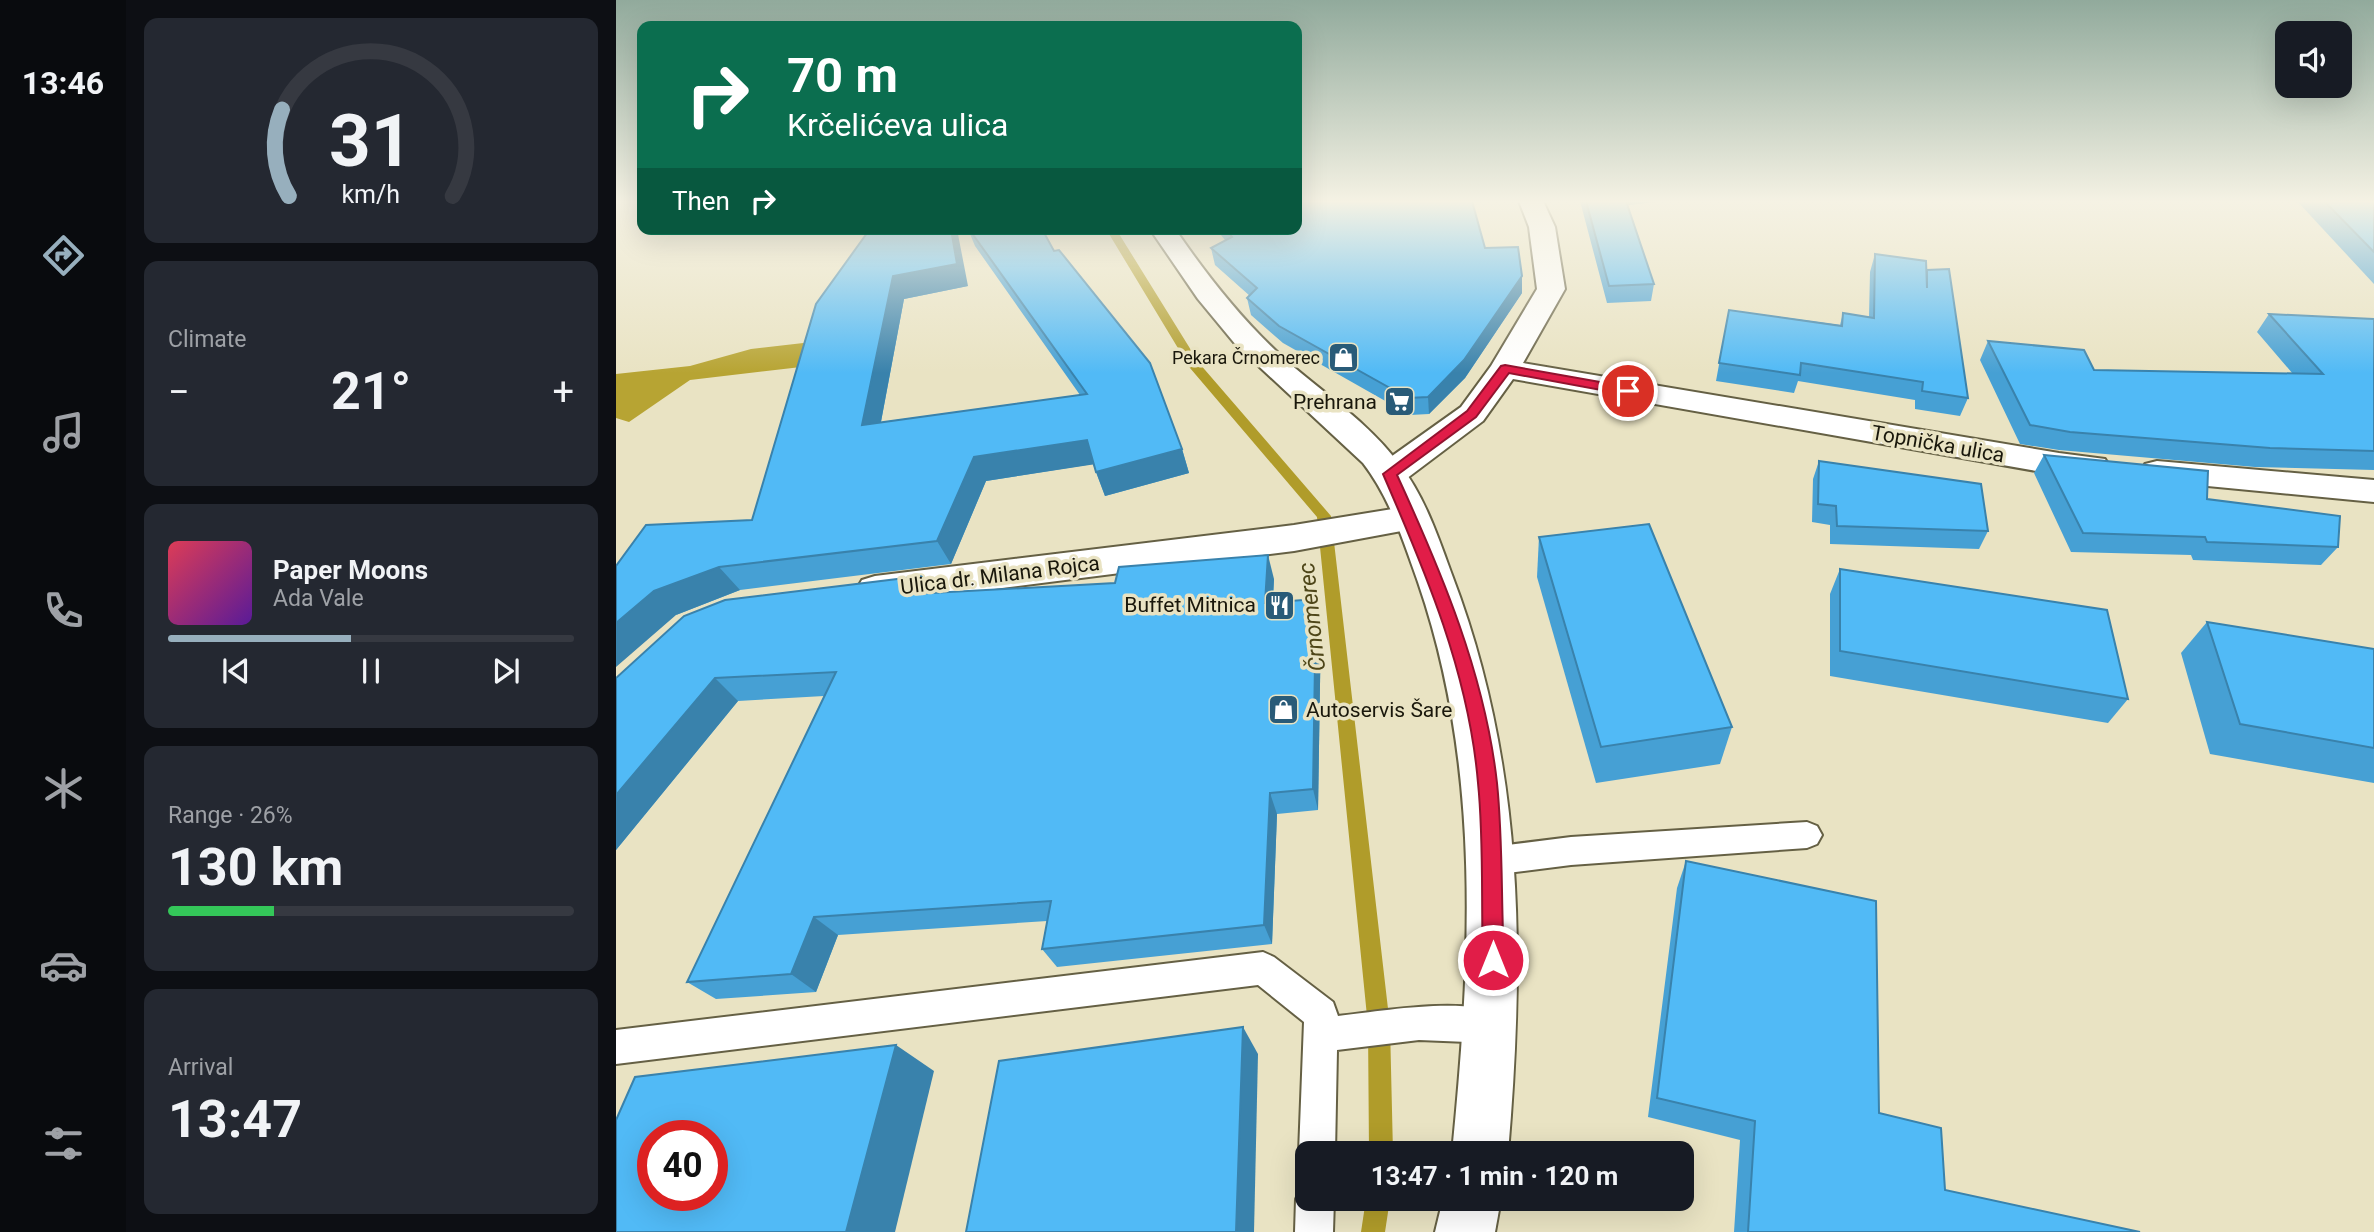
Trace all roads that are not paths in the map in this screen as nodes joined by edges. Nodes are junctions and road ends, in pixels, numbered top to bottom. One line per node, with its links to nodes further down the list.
1 (1181, 258): 4 (street)
2 (1547, 258): 3 (street)
3 (1505, 369): 4 (street); 5 (street, Topnička ulica)
4 (1390, 474): 6 (street)
5 (2374, 491)
6 (1410, 517): 7 (street, Ulica dr. Milana Rojca); 9 (street)
7 (837, 595)
8 (1808, 835): 9 (lane)
9 (1491, 861): 10 (street)
10 (1492, 1026): 11 (lane); 14 (street)
11 (1328, 1034): 12 (lane); 13 (lane)
12 (616, 1047)
13 (1318, 1141)
14 (1481, 1141)
15 (1315, 1211): 17 (lane)
16 (1469, 1211): 18 (street)
17 (1314, 1232)
18 (1465, 1232)

